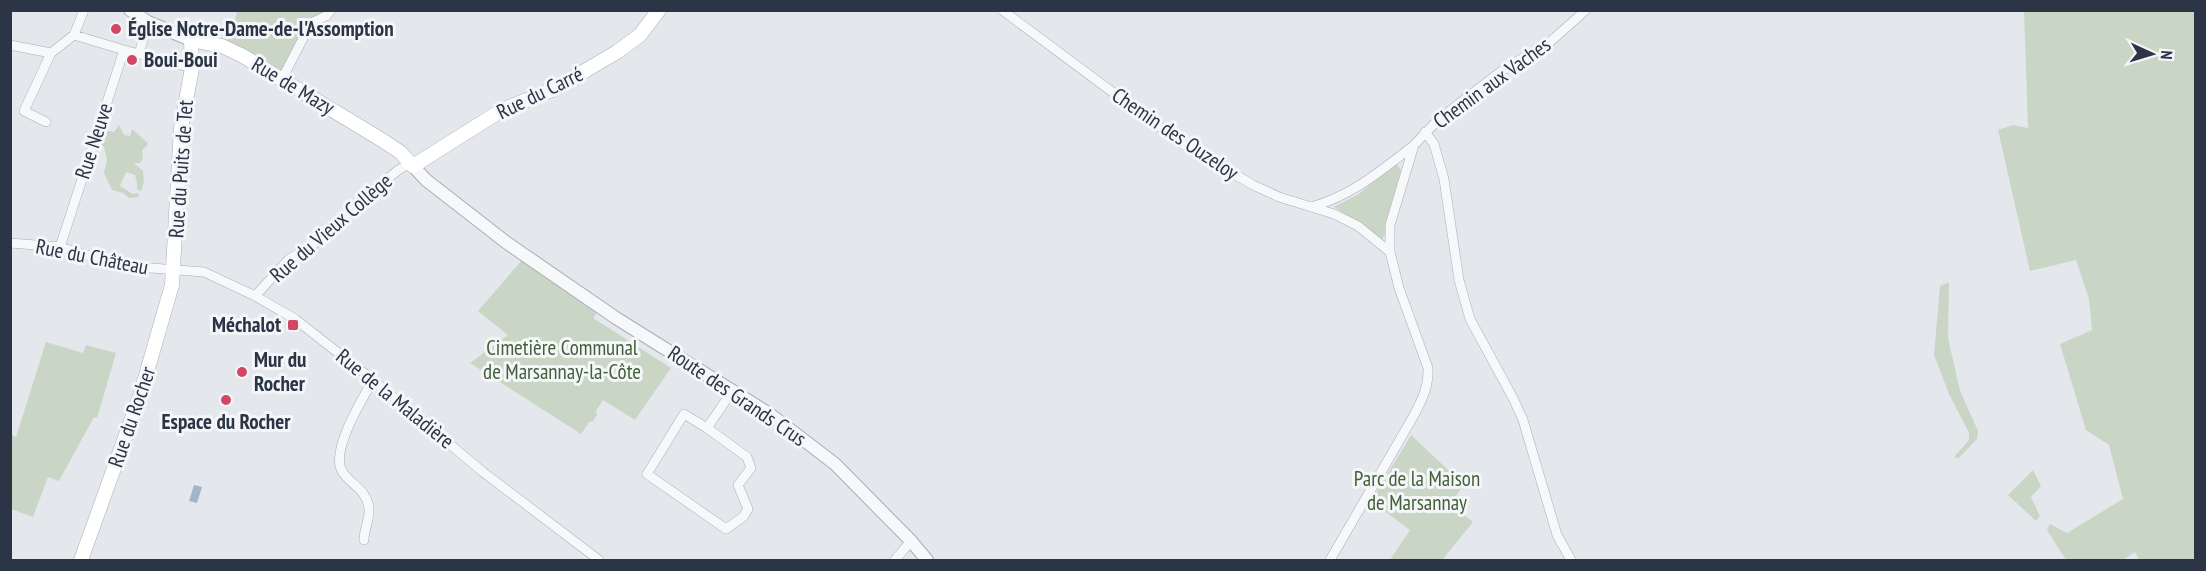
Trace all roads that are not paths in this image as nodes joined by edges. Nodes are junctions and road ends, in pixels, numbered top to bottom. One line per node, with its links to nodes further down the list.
1 (84, 10): 8 (street)
2 (331, 10): 15 (street)
3 (658, 10): 19 (main road, Rue du Carré)
4 (1002, 10): 20 (street, Chemin des Ouzeloy)
5 (1586, 10): 17 (street, Chemin aux Vaches)
6 (131, 11): 7 (street, Rue de Mazy)
7 (148, 22): 9 (street, Rue de Mazy); 13 (street)
8 (74, 35): 11 (street); 12 (street)
9 (191, 40): 14 (main road, Rue du Puits de Tet); 15 (main road, Rue de Mazy)
10 (10, 45): 12 (street)
11 (124, 50): 13 (street); 22 (street, Rue Neuve)
12 (51, 53): 16 (street)
13 (139, 54): 14 (street)
14 (192, 68): 24 (main road, Rue du Puits de Tet)
15 (282, 79): 19 (main road, Rue de Mazy)
16 (46, 122)
17 (1425, 132): 18 (street, Chemin aux Vaches); 36 (street)
18 (1414, 146): 20 (street); 23 (street, Chemin aux Vaches)
19 (411, 165): 25 (street, Rue du Vieux Collège); 27 (street, Route des Grands Crus)
20 (1311, 207): 23 (street, Chemin des Ouzeloy)
21 (10, 243): 22 (street, Rue du Château)
22 (60, 247): 24 (street, Rue du Château)
23 (1390, 252): 35 (street, Chemin aux Vaches)
24 (174, 270): 25 (street, Rue de la Maladière); 31 (main road, Rue du Rocher)
25 (255, 296): 26 (street, Rue de la Maladière)
26 (373, 380): 29 (street); 32 (street, Rue de la Maladière)
27 (733, 390): 28 (street); 30 (street, Route des Grands Crus)
28 (706, 428): 28 (street)
29 (364, 540)
30 (911, 541): 33 (street); 34 (street, Route des Grands Crus)
31 (81, 561)
32 (599, 561)
33 (895, 561)
34 (927, 561)
35 (1330, 561)
36 (1571, 561)

